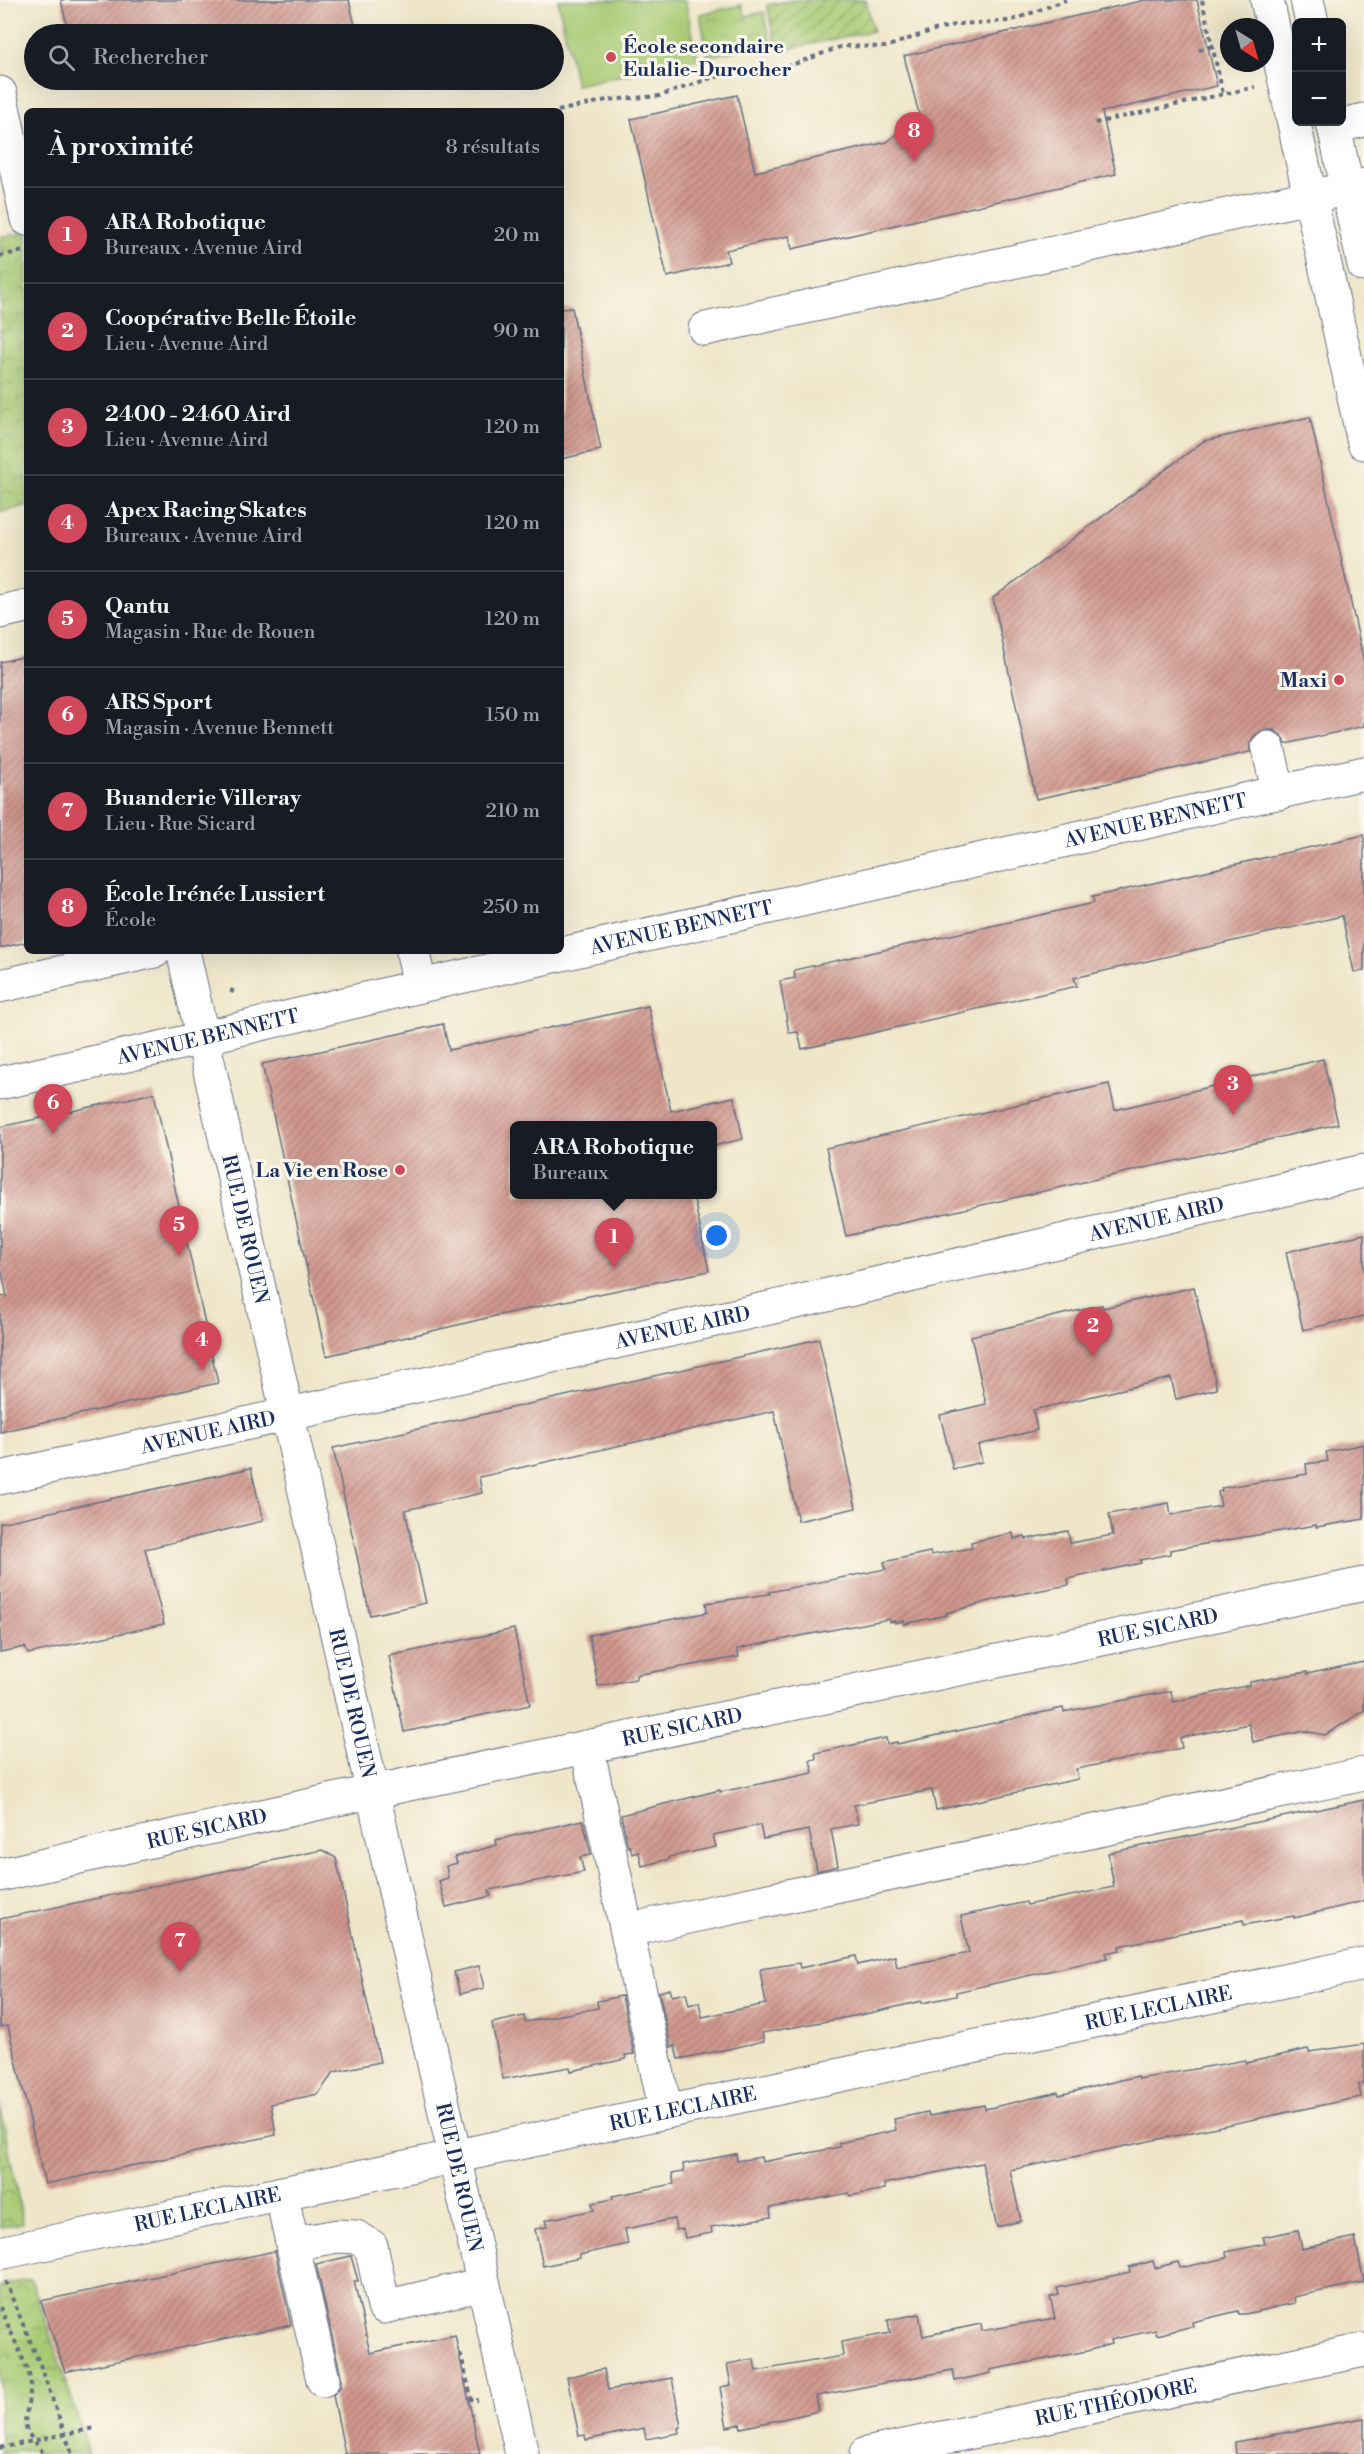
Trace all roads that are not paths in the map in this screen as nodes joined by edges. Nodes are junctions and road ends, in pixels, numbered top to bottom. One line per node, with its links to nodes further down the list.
1 (1267, 0): 8 (street)
2 (1307, 0): 3 (street)
3 (1311, 18)
4 (0, 93): 6 (street)
5 (1345, 126): 7 (street)
6 (23, 182)
7 (1356, 187): 8 (street); 9 (street)
8 (1310, 198): 10 (street); 11 (street)
9 (1364, 266)
10 (705, 329)
11 (1355, 361): 12 (street)
12 (1364, 443)
13 (24, 607): 14 (street)
14 (0, 612)
15 (1268, 748): 17 (street)
16 (1364, 773): 17 (street, AVENUE BENNETT)
17 (1279, 792): 18 (street, AVENUE BENNETT)
18 (564, 953)
19 (142, 954): 23 (street)
20 (184, 954): 25 (street, RUE DE ROUEN)
21 (413, 954): 24 (street)
22 (562, 954): 24 (street, AVENUE BENNETT)
23 (0, 986)
24 (420, 986): 25 (street, AVENUE BENNETT)
25 (202, 1038): 26 (street, AVENUE BENNETT); 28 (street, RUE DE ROUEN)
26 (0, 1083)
27 (1364, 1171): 28 (street, AVENUE AIRD)
28 (287, 1415): 29 (street, AVENUE AIRD); 33 (street, RUE DE ROUEN)
29 (0, 1478)
30 (1364, 1584): 31 (street, RUE SICARD)
31 (587, 1747): 33 (street, RUE SICARD); 35 (street)
32 (1364, 1774): 35 (street)
33 (372, 1792): 34 (street, RUE SICARD); 38 (street, RUE DE ROUEN)
34 (0, 1875)
35 (627, 1930): 37 (street)
36 (1364, 1964): 37 (street, RUE LECLAIRE)
37 (666, 2112): 38 (street, RUE LECLAIRE)
38 (454, 2156): 39 (street, RUE LECLAIRE); 42 (street, RUE DE ROUEN)
39 (281, 2193): 40 (street); 41 (street, RUE LECLAIRE)
40 (292, 2244): 42 (street); 44 (street)
41 (1, 2265)
42 (483, 2284): 45 (street, RUE DE ROUEN)
43 (1364, 2350): 46 (street, RUE THÉODORE)
44 (322, 2380)
45 (522, 2454)
46 (866, 2454)

